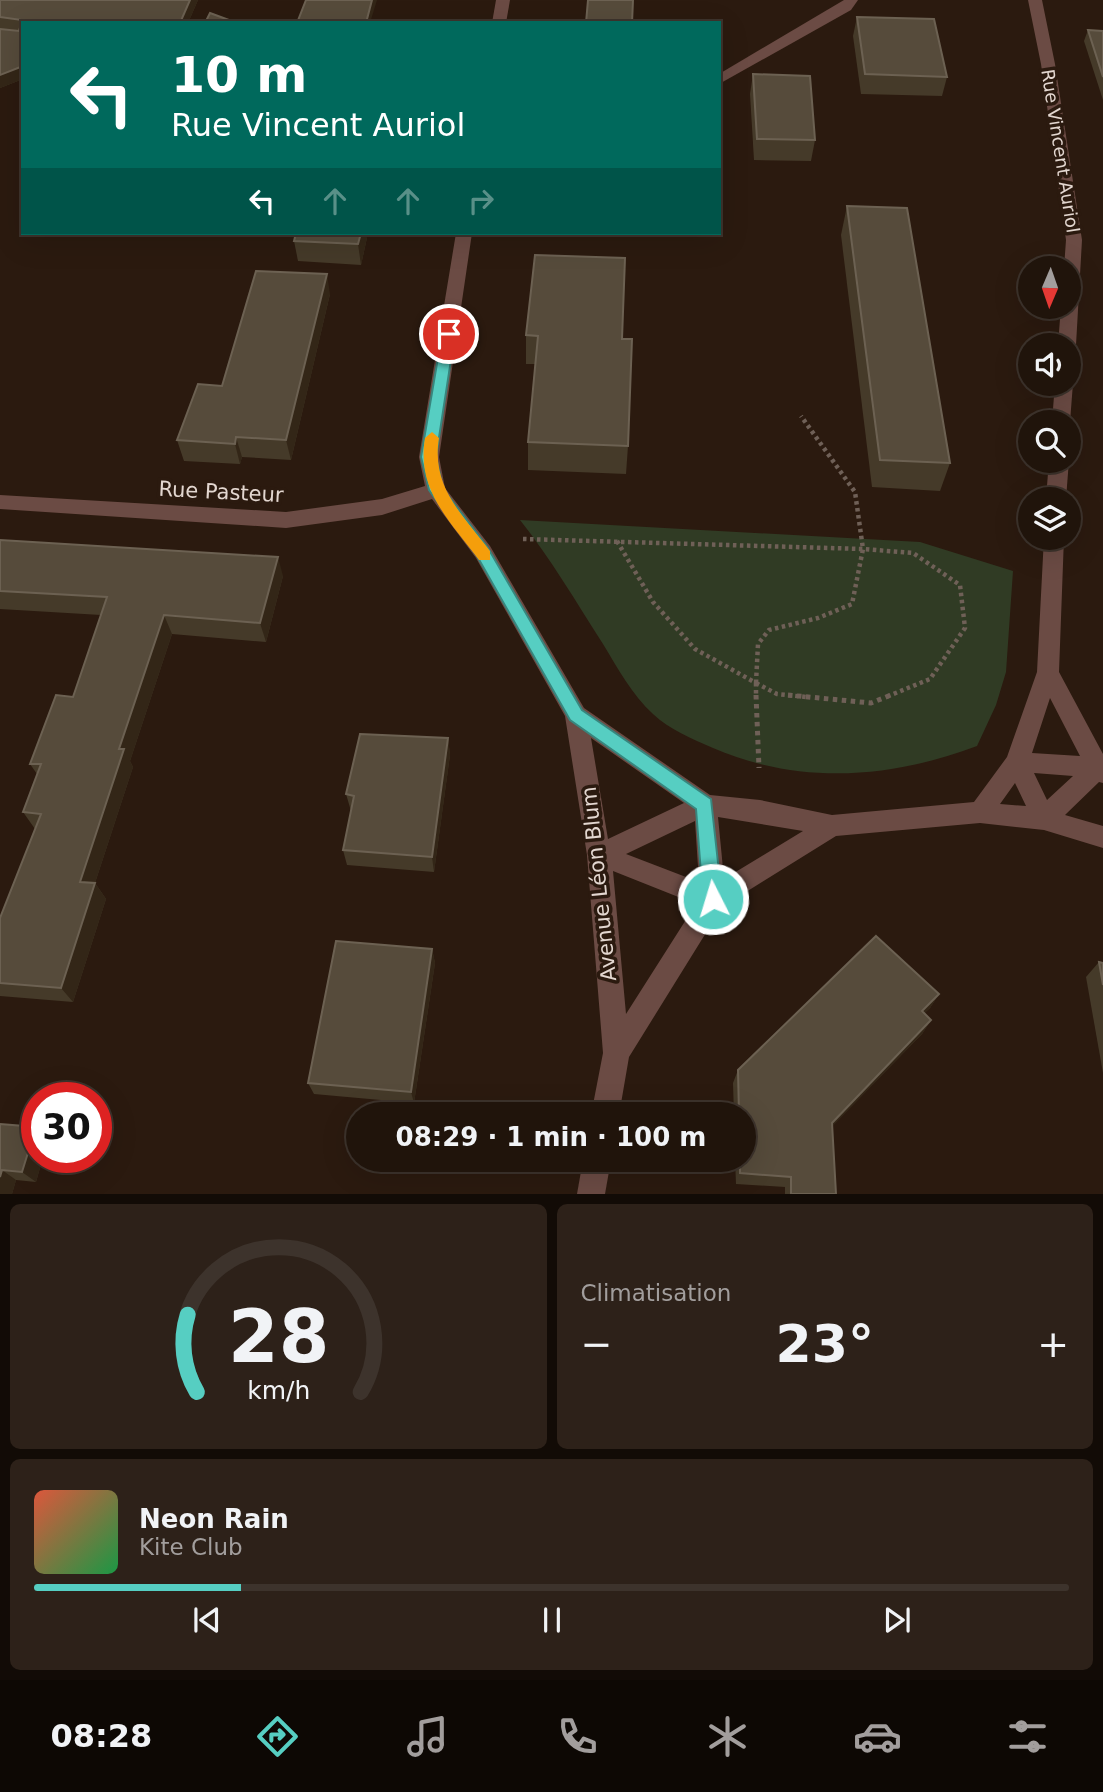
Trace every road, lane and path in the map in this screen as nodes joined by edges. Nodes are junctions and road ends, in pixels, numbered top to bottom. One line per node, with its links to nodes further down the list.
1 (503, 0): 4 (street)
2 (851, 0): 5 (street)
3 (1035, 0): 7 (street, Rue Vincent Auriol)
4 (499, 21)
5 (721, 78)
6 (464, 235): 9 (street)
7 (1068, 333)
8 (801, 416): 12 (path)
9 (436, 490): 10 (street, Rue Pasteur); 14 (street)
10 (0, 502)
11 (617, 541): 12 (path); 14 (path); 16 (path)
12 (863, 549): 16 (path); 16 (path)
13 (1053, 550): 15 (street)
14 (483, 552): 17 (street)
15 (1048, 672): 18 (street); 19 (street)
16 (756, 684): 21 (path)
17 (576, 715): 20 (street); 26 (street, Avenue Léon Blum)
18 (1017, 762): 19 (street); 22 (street); 23 (street)
19 (1100, 770): 23 (street)
20 (705, 804): 21 (street); 26 (street); 27 (street)
21 (760, 811): 24 (street)
22 (980, 812): 23 (street); 24 (street)
23 (1044, 819): 25 (street)
24 (832, 826): 27 (street, Avenue Léon Blum)
25 (1103, 837)
26 (599, 855): 27 (street); 28 (street, Avenue Léon Blum)
27 (713, 899): 28 (street, Avenue Léon Blum)
28 (615, 1053): 29 (street, Avenue Léon Blum)
29 (607, 1102)
30 (595, 1172): 31 (street)
31 (591, 1194)

